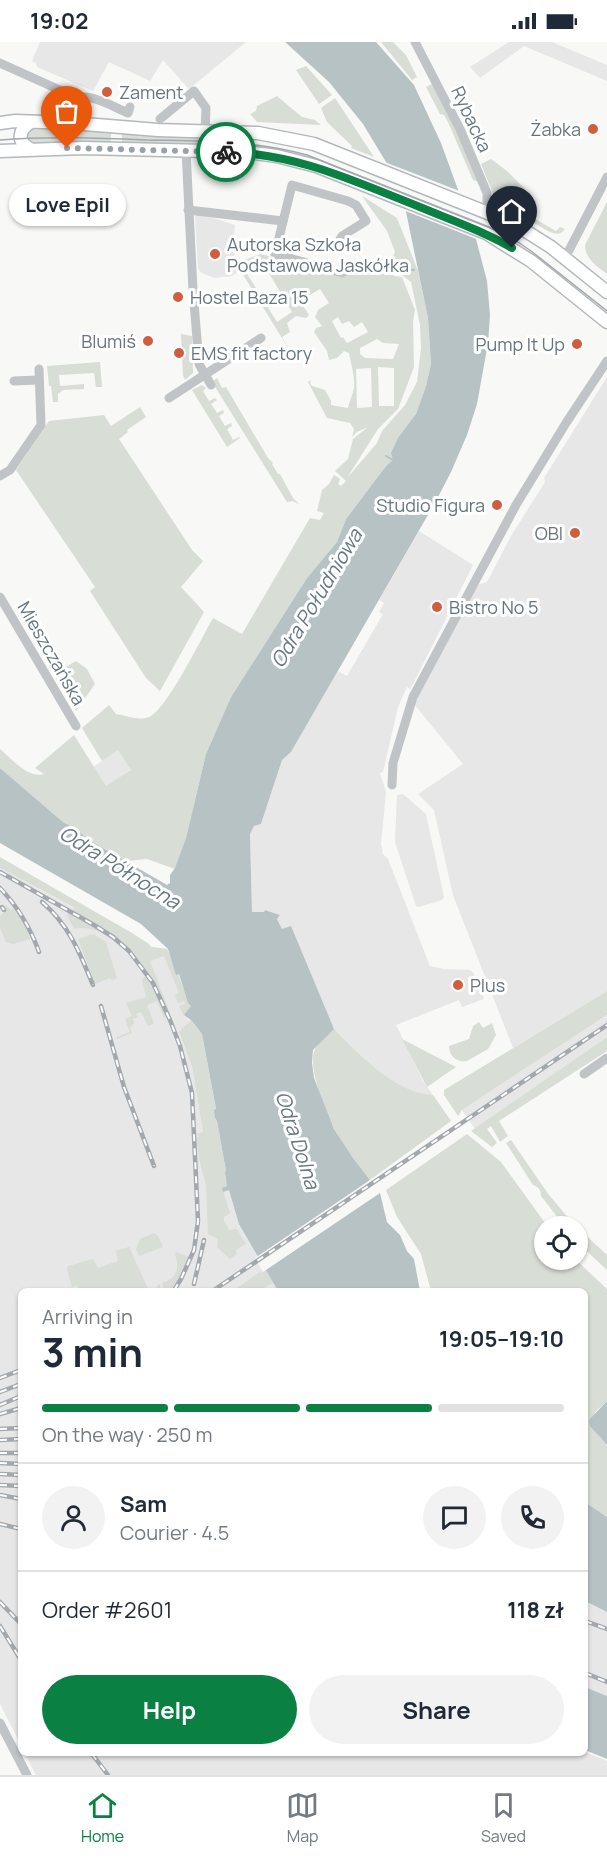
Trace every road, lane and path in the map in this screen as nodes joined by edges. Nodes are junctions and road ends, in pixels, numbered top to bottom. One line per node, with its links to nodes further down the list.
1 (415, 42): 17 (street, Rybacka)
2 (0, 63): 3 (street)
3 (69, 100): 4 (street); 8 (street)
4 (130, 107)
5 (160, 119): 9 (street)
6 (32, 122): 7 (street); 8 (street); 11 (street)
7 (0, 123)
8 (72, 123): 9 (street)
9 (205, 131): 10 (street)
10 (248, 132): 14 (street); 17 (street)
11 (30, 149): 12 (street); 13 (street)
12 (0, 151)
13 (186, 151): 14 (street); 16 (street)
14 (246, 152): 23 (street)
15 (607, 177): 20 (street)
16 (188, 210): 18 (street); 26 (street)
17 (487, 213): 20 (street)
18 (283, 221): 19 (street); 21 (street)
19 (336, 246)
20 (565, 258): 22 (street)
21 (350, 269)
22 (607, 292)
23 (607, 322)
24 (261, 338): 26 (street)
25 (607, 361): 33 (street)
26 (204, 374): 28 (street); 29 (street)
27 (14, 381): 30 (street)
28 (211, 385)
29 (169, 398)
30 (0, 476)
31 (0, 597): 32 (street, Mieszczańska)
32 (76, 726)
33 (393, 785)
34 (607, 1058): 35 (street)
35 (584, 1074)
36 (0, 1724): 37 (street)
37 (27, 1775)

